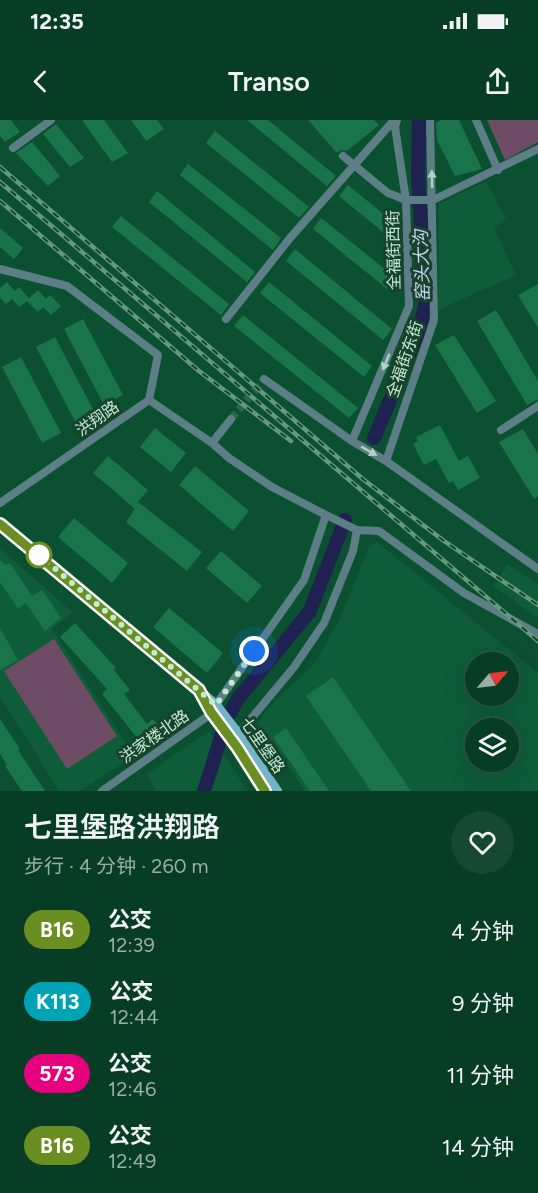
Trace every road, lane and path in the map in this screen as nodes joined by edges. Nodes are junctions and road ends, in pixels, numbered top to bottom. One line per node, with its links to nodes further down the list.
1 (51, 120): 5 (street)
2 (395, 120): 8 (street); 10 (street, 全福街西街)
3 (430, 120): 11 (street, 全福街东街, one-way to 3)
4 (476, 120): 9 (street)
5 (13, 148)
6 (538, 149): 9 (street)
7 (343, 156): 8 (street)
8 (355, 165): 10 (street); 13 (street)
9 (498, 170): 11 (street)
10 (406, 200): 11 (street); 19 (street, 全福街西街, one-way to 19)
11 (433, 200): 21 (street, 全福街东街)
12 (0, 269): 15 (street)
13 (226, 318)
14 (264, 379): 19 (street)
15 (149, 400): 20 (street); 22 (street, 洪翔路)
16 (538, 406): 18 (street)
17 (231, 419): 20 (street)
18 (501, 430)
19 (352, 441): 21 (street, one-way to 21)
20 (212, 443): 23 (street)
21 (386, 461): 26 (street)
22 (0, 503)
23 (326, 515): 25 (street); 28 (street, 洪家楼北路)
24 (0, 524): 28 (main road, 七里堡路)
25 (357, 530): 27 (street); 29 (street)
26 (538, 569)
27 (538, 634)
28 (213, 708): 29 (main road, 七里堡路); 30 (street, 洪家楼北路)
29 (236, 738): 31 (main road, 七里堡路); 32 (main road, 七里堡路)
30 (102, 791)
31 (265, 791)
32 (277, 791)

